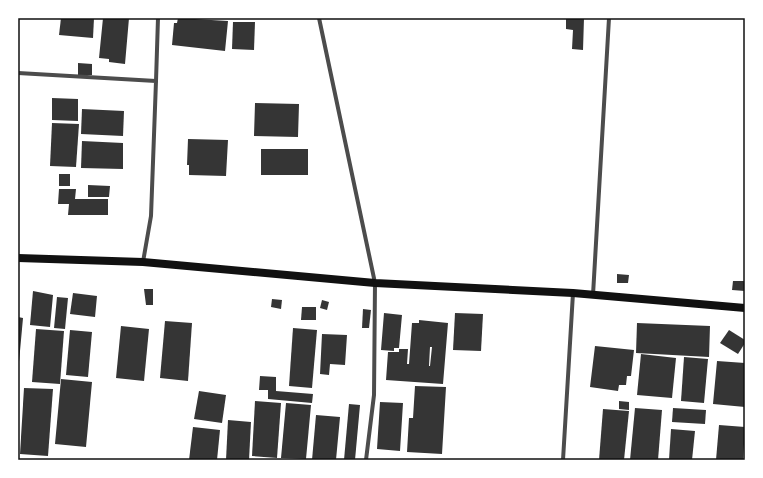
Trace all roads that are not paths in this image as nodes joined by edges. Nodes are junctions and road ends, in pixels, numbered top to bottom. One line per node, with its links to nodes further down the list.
1 (158, 18): 5 (street)
2 (319, 18): 8 (street)
3 (609, 18): 10 (street)
4 (18, 73): 5 (street)
5 (156, 81): 7 (street)
6 (18, 258): 7 (main road)
7 (144, 262): 8 (main road)
8 (375, 283): 9 (main road); 12 (street)
9 (573, 293): 10 (main road); 13 (street)
10 (593, 295): 11 (main road)
11 (745, 308)
12 (366, 460)
13 (563, 460)

